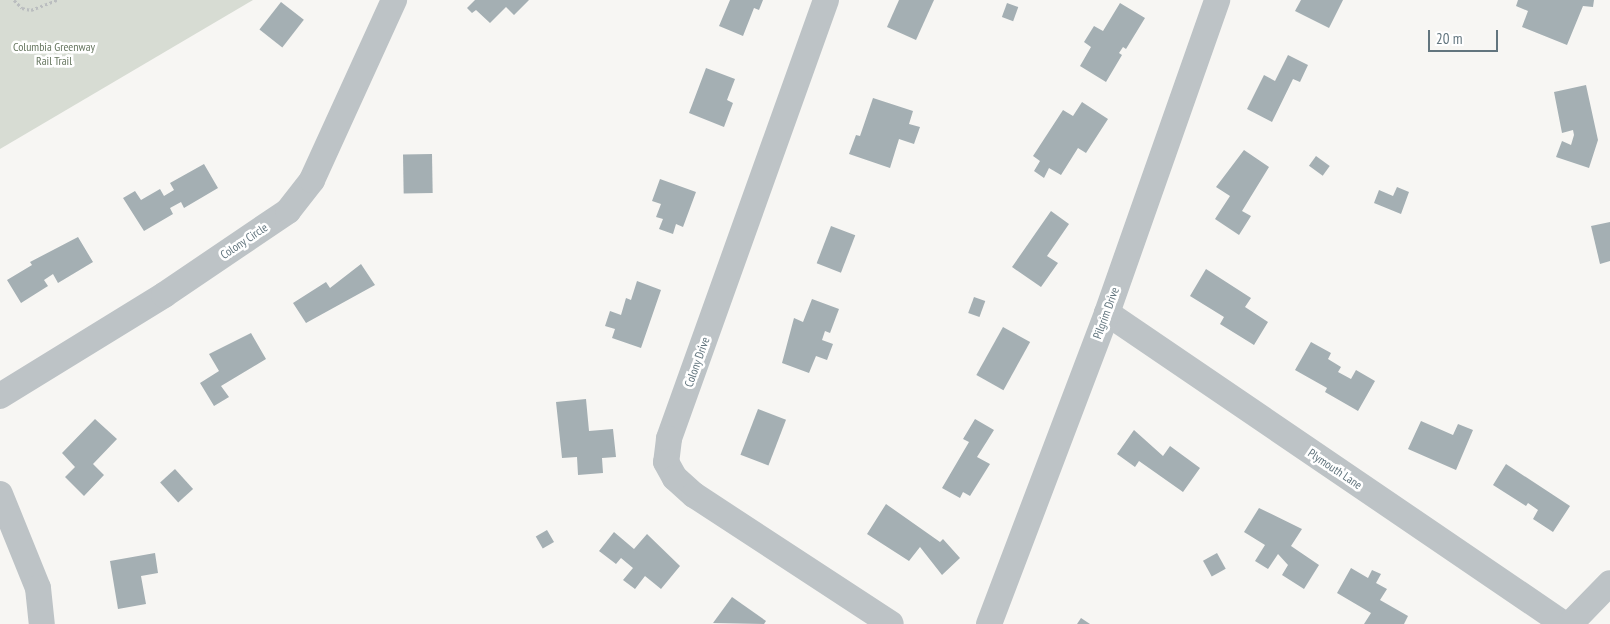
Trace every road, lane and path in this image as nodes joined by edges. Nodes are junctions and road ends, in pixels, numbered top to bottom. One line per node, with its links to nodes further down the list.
1 (14, 0): 2 (path)
2 (56, 0)
3 (394, 0): 7 (street, Colony Circle)
4 (826, 0): 11 (street, Colony Drive)
5 (1217, 0): 6 (street, Pilgrim Drive)
6 (1107, 313): 12 (street, Pilgrim Drive); 13 (street, Plymouth Lane)
7 (0, 396)
8 (0, 494): 10 (street)
9 (1610, 583): 14 (street)
10 (42, 624)
11 (892, 624)
12 (989, 624)
13 (1564, 624)
14 (1570, 624)

